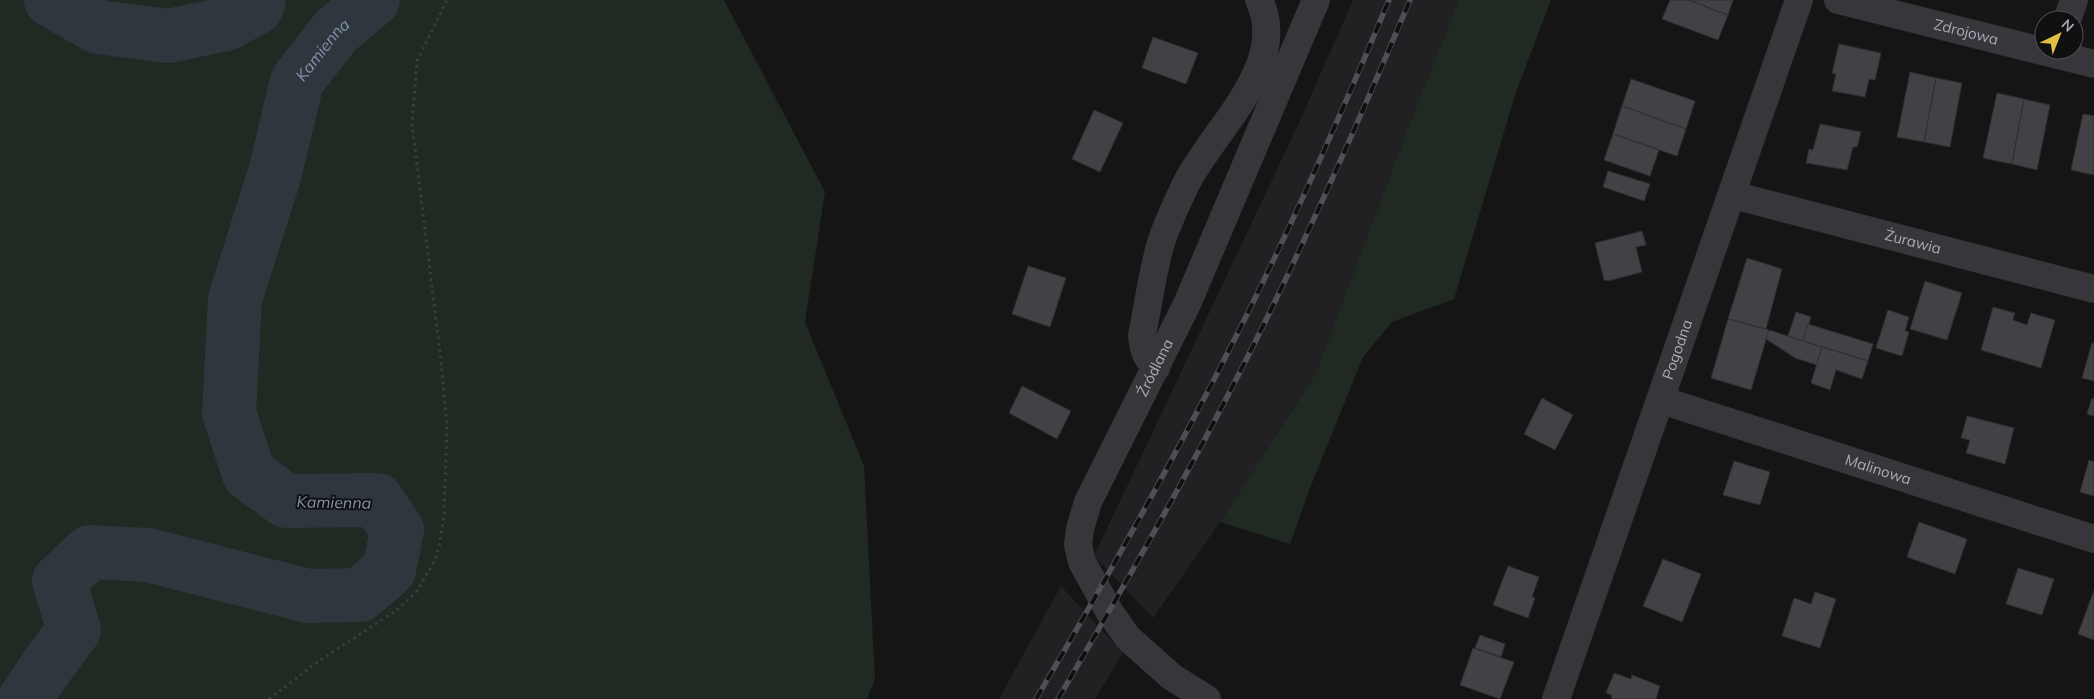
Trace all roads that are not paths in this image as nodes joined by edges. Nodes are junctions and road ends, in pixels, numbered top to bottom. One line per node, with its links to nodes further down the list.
1 (1259, 0): 5 (street)
2 (1316, 0): 6 (street, Źródlana)
3 (1800, 0): 10 (street, Pogodna)
4 (1838, 0): 7 (street, Zdrojowa)
5 (1266, 28): 6 (street); 12 (street)
6 (1299, 43): 12 (street, Źródlana)
7 (2034, 47)
8 (2081, 60): 9 (street, Zdrojowa)
9 (2094, 64)
10 (1733, 195): 11 (street, Żurawia); 13 (street, Pogodna)
11 (2094, 289)
12 (1156, 368): 15 (street, Źródlana)
13 (1661, 400): 14 (street, Malinowa); 16 (street, Pogodna)
14 (2094, 539)
15 (1207, 699)
16 (1556, 699)

